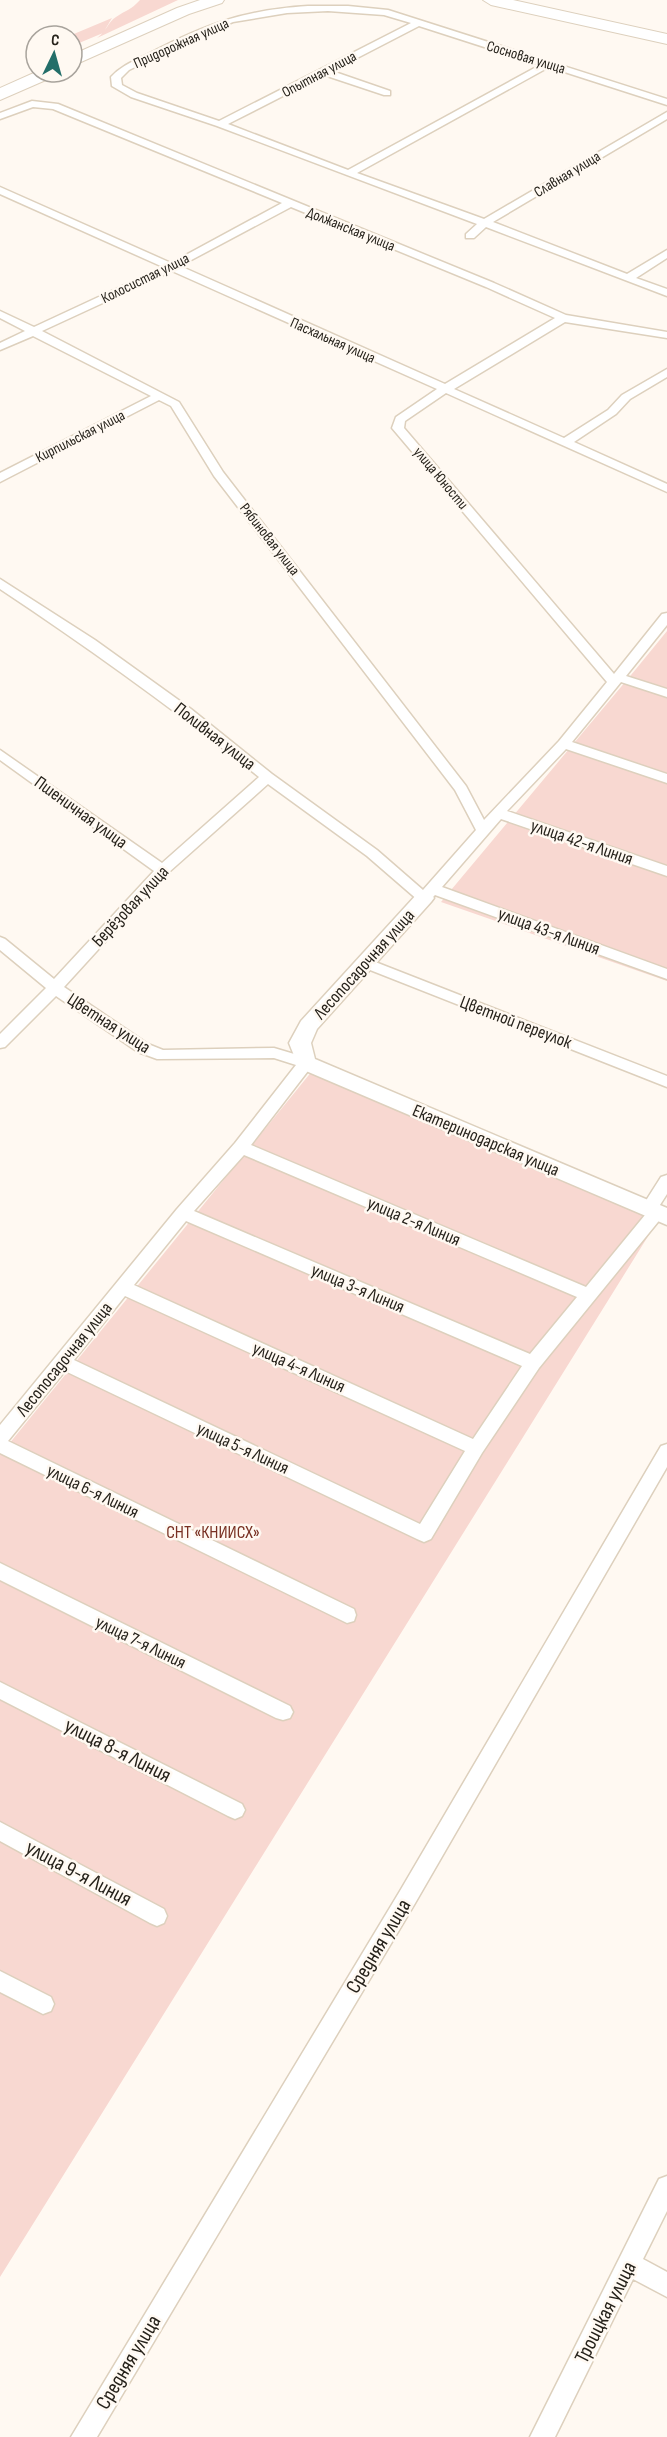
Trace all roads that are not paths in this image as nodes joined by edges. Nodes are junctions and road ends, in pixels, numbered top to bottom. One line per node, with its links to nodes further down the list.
1 (185, 0): 8 (highway)
2 (216, 0): 9 (highway)
3 (491, 0): 7 (highway)
4 (512, 0): 7 (highway)
5 (385, 12): 6 (street, Сосновая улица); 20 (street, Придорожная улица)
6 (418, 24): 10 (street, Сосновая улица); 11 (street, Опытная улица)
7 (667, 38)
8 (84, 50)
9 (84, 56)
10 (548, 64): 17 (street, Сосновая улица); 21 (street)
11 (326, 72): 15 (street); 20 (street, Опытная улица)
12 (24, 79): 14 (highway)
13 (24, 84): 16 (highway)
14 (0, 90)
15 (387, 93)
16 (0, 95)
17 (667, 102)
18 (667, 115): 24 (street, Славная улица)
19 (0, 116): 23 (street, Должанская улица)
20 (220, 124): 21 (street)
21 (349, 174): 24 (street)
22 (0, 189): 27 (street, Пасхальная улица)
23 (288, 204): 27 (street, Колосистая улица); 31 (street, Должанская улица)
24 (483, 224): 25 (street, Славная улица); 28 (street)
25 (470, 236)
26 (667, 253): 28 (street)
27 (171, 267): 32 (street, Колосистая улица); 36 (street, Пасхальная улица)
28 (627, 279): 29 (street)
29 (667, 293)
30 (0, 314): 32 (street, Рябиновая улица)
31 (563, 318): 33 (street, Должанская улица); 36 (street, улица Юности)
32 (34, 330): 34 (street, Колосистая улица); 37 (street, Рябиновая улица)
33 (667, 334)
34 (0, 347)
35 (667, 372): 38 (street)
36 (445, 389): 38 (street, Пасхальная улица); 43 (street, улица Юности)
37 (161, 395): 39 (street, Кирпильская улица); 50 (street, Рябиновая улица)
38 (566, 441): 40 (street, Пасхальная улица)
39 (0, 478)
40 (667, 488)
41 (0, 583): 47 (street, Поливная улица)
42 (667, 616): 43 (street, Лесопосадочная улица)
43 (615, 679): 44 (street); 45 (street, Лесопосадочная улица)
44 (667, 693)
45 (564, 744): 48 (street); 49 (street, Лесопосадочная улица)
46 (0, 754): 51 (street, Пшеничная улица)
47 (267, 777): 51 (street, Берёзовая улица); 53 (street, Поливная улица)
48 (667, 779)
49 (498, 813): 50 (street, Лесопосадочная улица); 52 (street, улица 42-я Линия)
50 (483, 830): 53 (street, Лесопосадочная улица)
51 (163, 870): 57 (street, Берёзовая улица)
52 (667, 871)
53 (428, 893): 55 (street, Лесопосадочная улица); 56 (street, улица 43-я Линия)
54 (0, 942): 57 (street, Цветная улица)
55 (365, 963): 59 (street, Лесопосадочная улица); 60 (street, Цветной переулок)
56 (667, 974)
57 (55, 988): 58 (street, Берёзовая улица); 59 (street, Цветная улица)
58 (0, 1043)
59 (306, 1063): 61 (street, Лесопосадочная улица); 64 (street, Екатеринодарская улица)
60 (667, 1082)
61 (241, 1147): 63 (street, Лесопосадочная улица); 66 (street, улица 2-я Линия)
62 (667, 1181): 64 (street)
63 (183, 1213): 65 (street, Лесопосадочная улица); 68 (street, улица 3-я Линия)
64 (657, 1213): 66 (street)
65 (122, 1287): 67 (street, Лесопосадочная улица); 71 (street, улица 4-я Линия)
66 (587, 1294): 68 (street)
67 (62, 1362): 69 (street, Лесопосадочная улица); 71 (street, улица 5-я Линия)
68 (533, 1363): 71 (street)
69 (0, 1438)
70 (0, 1445): 74 (street, улица 6-я Линия)
71 (476, 1448)
72 (667, 1451): 85 (street, Средняя улица)
73 (0, 1571): 76 (street, улица 7-я Линия)
74 (347, 1615)
75 (0, 1690): 77 (street, улица 8-я Линия)
76 (283, 1712)
77 (235, 1810)
78 (0, 1831): 79 (street, улица 9-я Линия)
79 (157, 1916)
80 (0, 1981): 81 (street)
81 (43, 2004)
82 (667, 2187): 83 (street, Троицкая улица)
83 (629, 2264): 84 (street); 86 (street, Троицкая улица)
84 (667, 2285)
85 (83, 2437)
86 (542, 2437)

